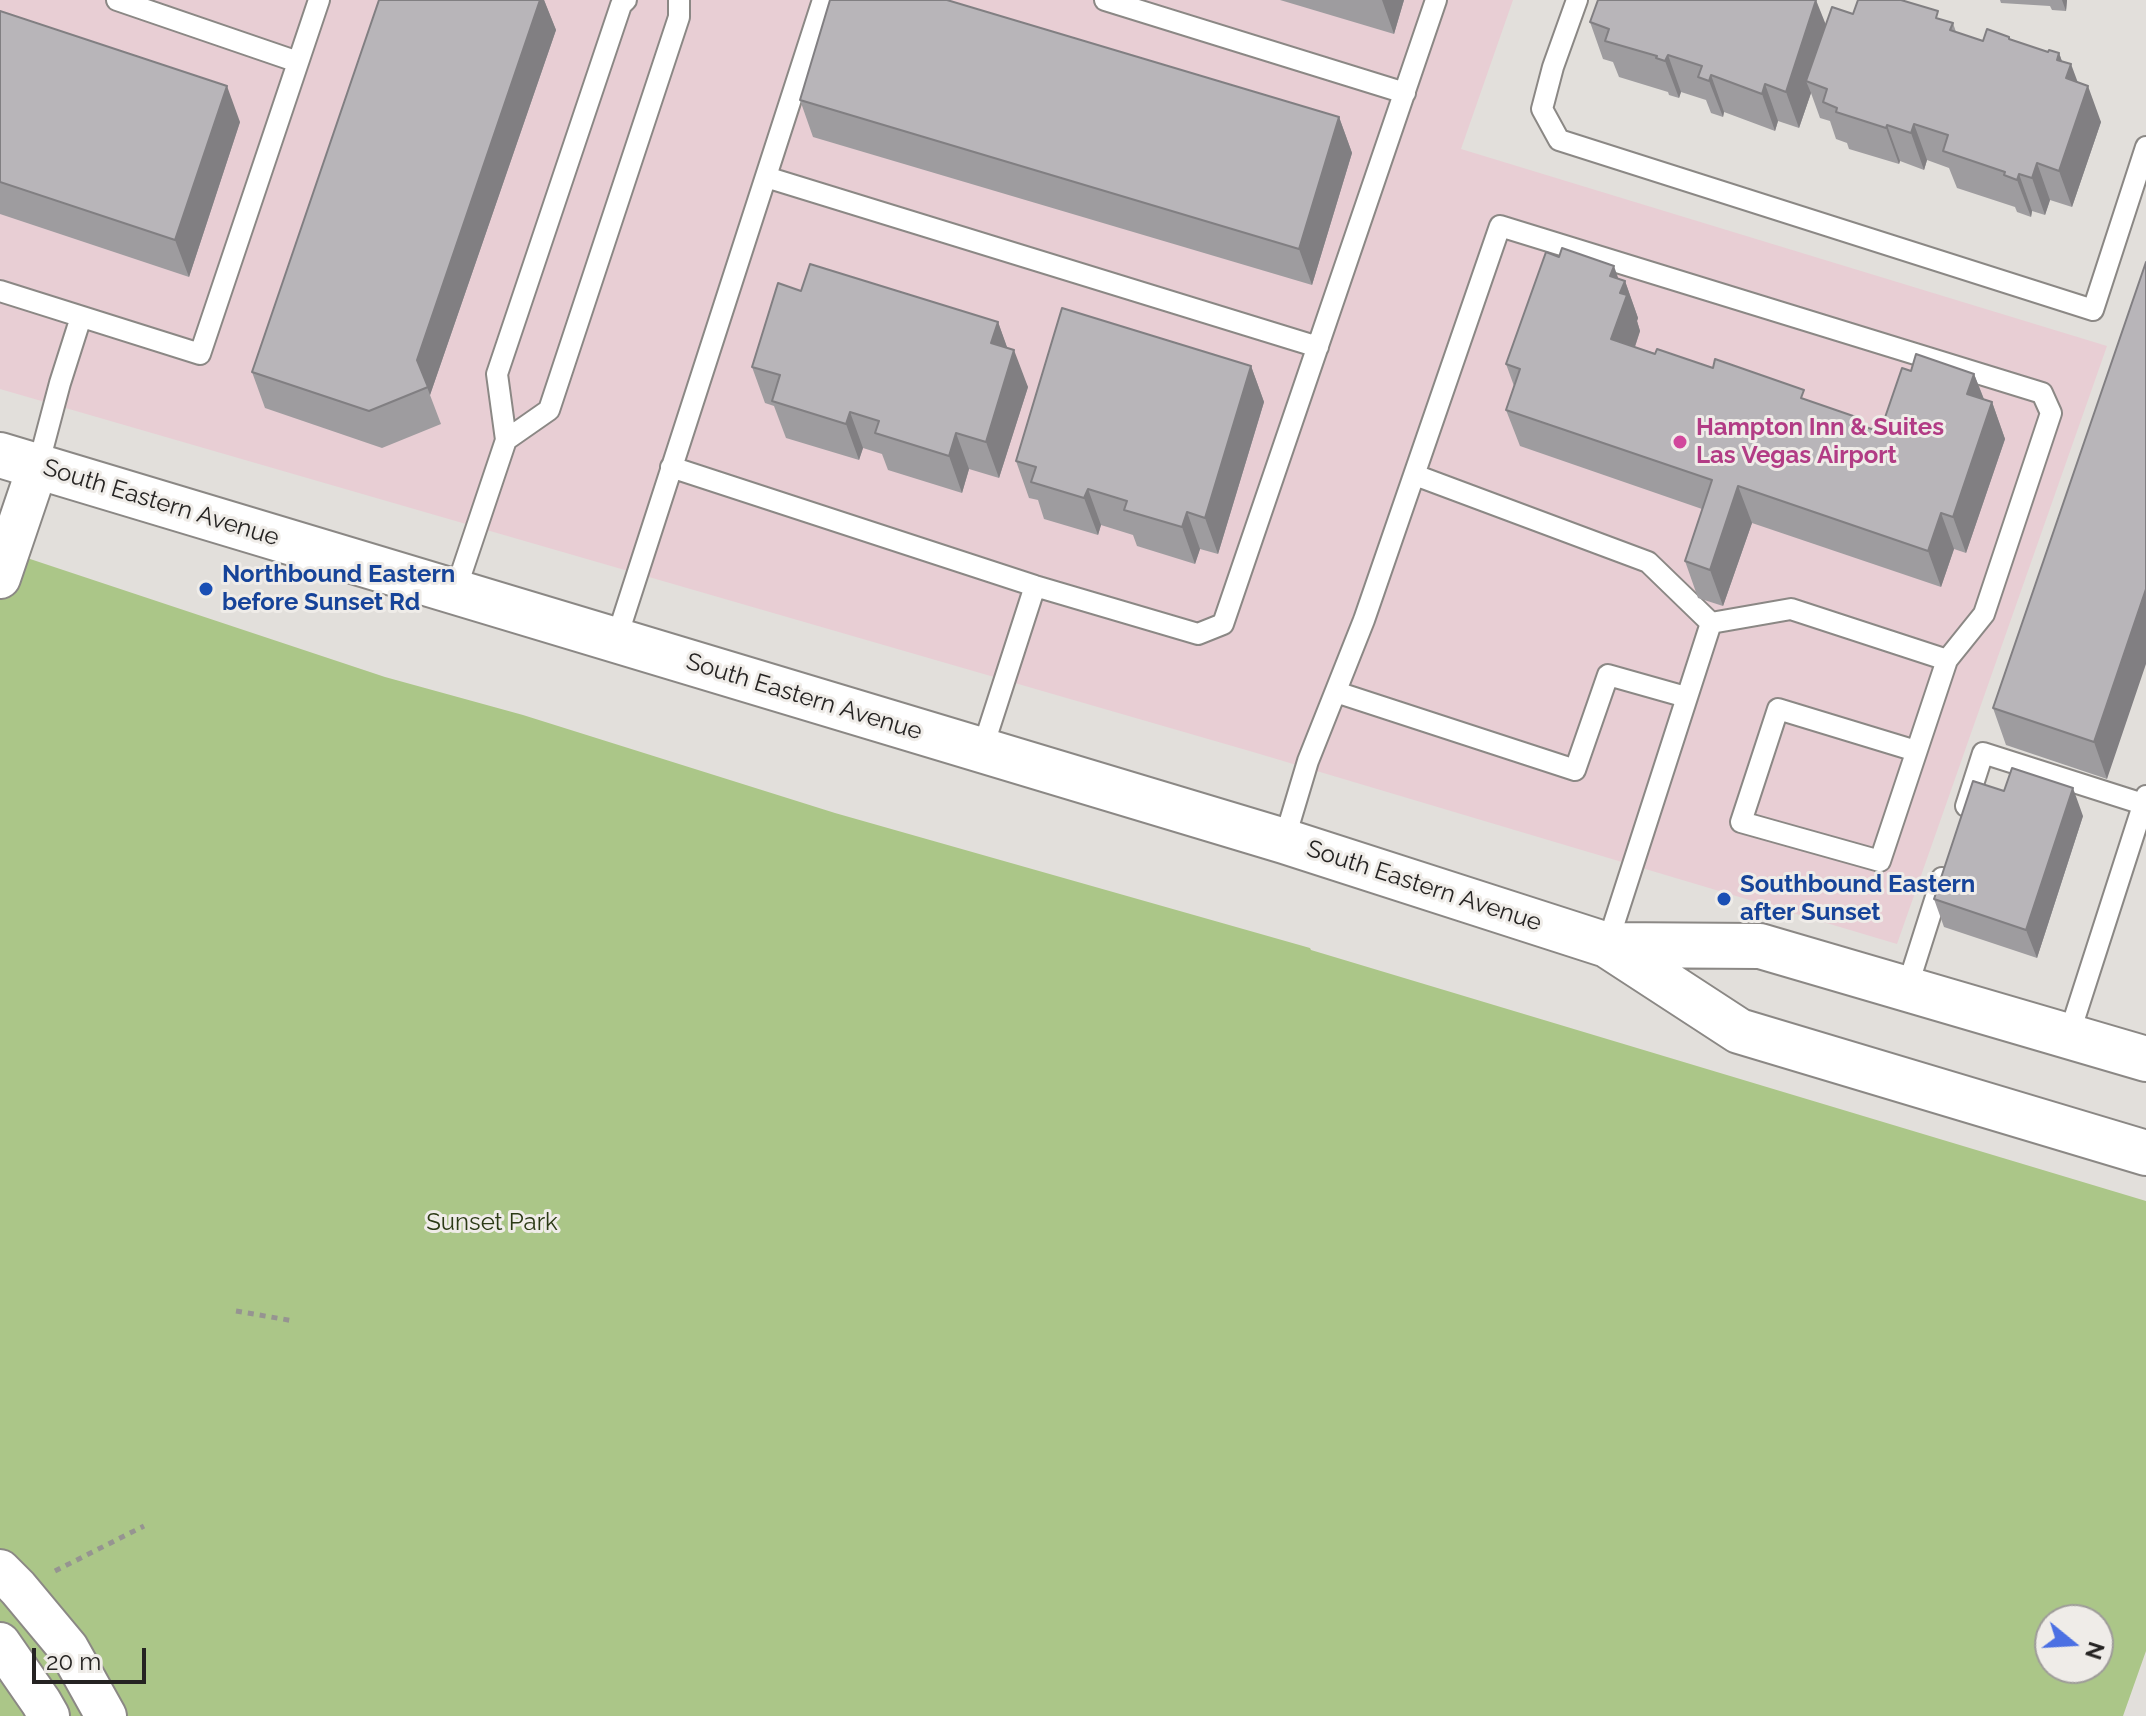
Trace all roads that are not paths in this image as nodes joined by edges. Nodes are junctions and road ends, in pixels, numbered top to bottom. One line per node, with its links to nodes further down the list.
1 (117, 0): 9 (lane)
2 (319, 0): 9 (lane)
3 (626, 0): 16 (lane)
4 (679, 0): 16 (lane)
5 (823, 0): 12 (lane)
6 (1105, 0): 10 (lane)
7 (1436, 0): 10 (lane)
8 (1577, 0): 11 (lane)
9 (298, 62): 14 (lane)
10 (1405, 93): 15 (lane)
11 (2146, 147)
12 (766, 177): 15 (lane); 18 (lane)
13 (0, 291): 14 (lane)
14 (81, 317): 17 (lane)
15 (1318, 347): 21 (lane)
16 (506, 440): 22 (lane)
17 (19, 461): 20 (street); 22 (main road, South Eastern Avenue)
18 (671, 467): 21 (lane); 24 (lane)
19 (1415, 475): 23 (lane); 25 (lane); 26 (lane)
20 (0, 578)
21 (1035, 586): 28 (lane)
22 (455, 592): 24 (main road, South Eastern Avenue)
23 (1711, 623): 25 (lane); 27 (lane)
24 (616, 640): 28 (main road, South Eastern Avenue)
25 (1947, 660): 29 (lane)
26 (1336, 692): 27 (lane); 32 (lane)
27 (1686, 697): 34 (lane)
28 (982, 750): 32 (main road, South Eastern Avenue)
29 (1916, 751): 29 (lane)
30 (2145, 800): 31 (lane); 36 (lane)
31 (1960, 823)
32 (1284, 841): 34 (main road, South Eastern Avenue)
33 (1946, 866): 35 (lane)
34 (1607, 945): 35 (main road, South Eastern Avenue); 38 (main road, South Eastern Avenue)
35 (1907, 988): 36 (main road, South Eastern Avenue)
36 (2069, 1035): 37 (main road, South Eastern Avenue)
37 (2146, 1059)
38 (2146, 1153)
39 (0, 1570): 42 (street)
40 (0, 1643): 41 (street)
41 (49, 1716)
42 (106, 1716)

